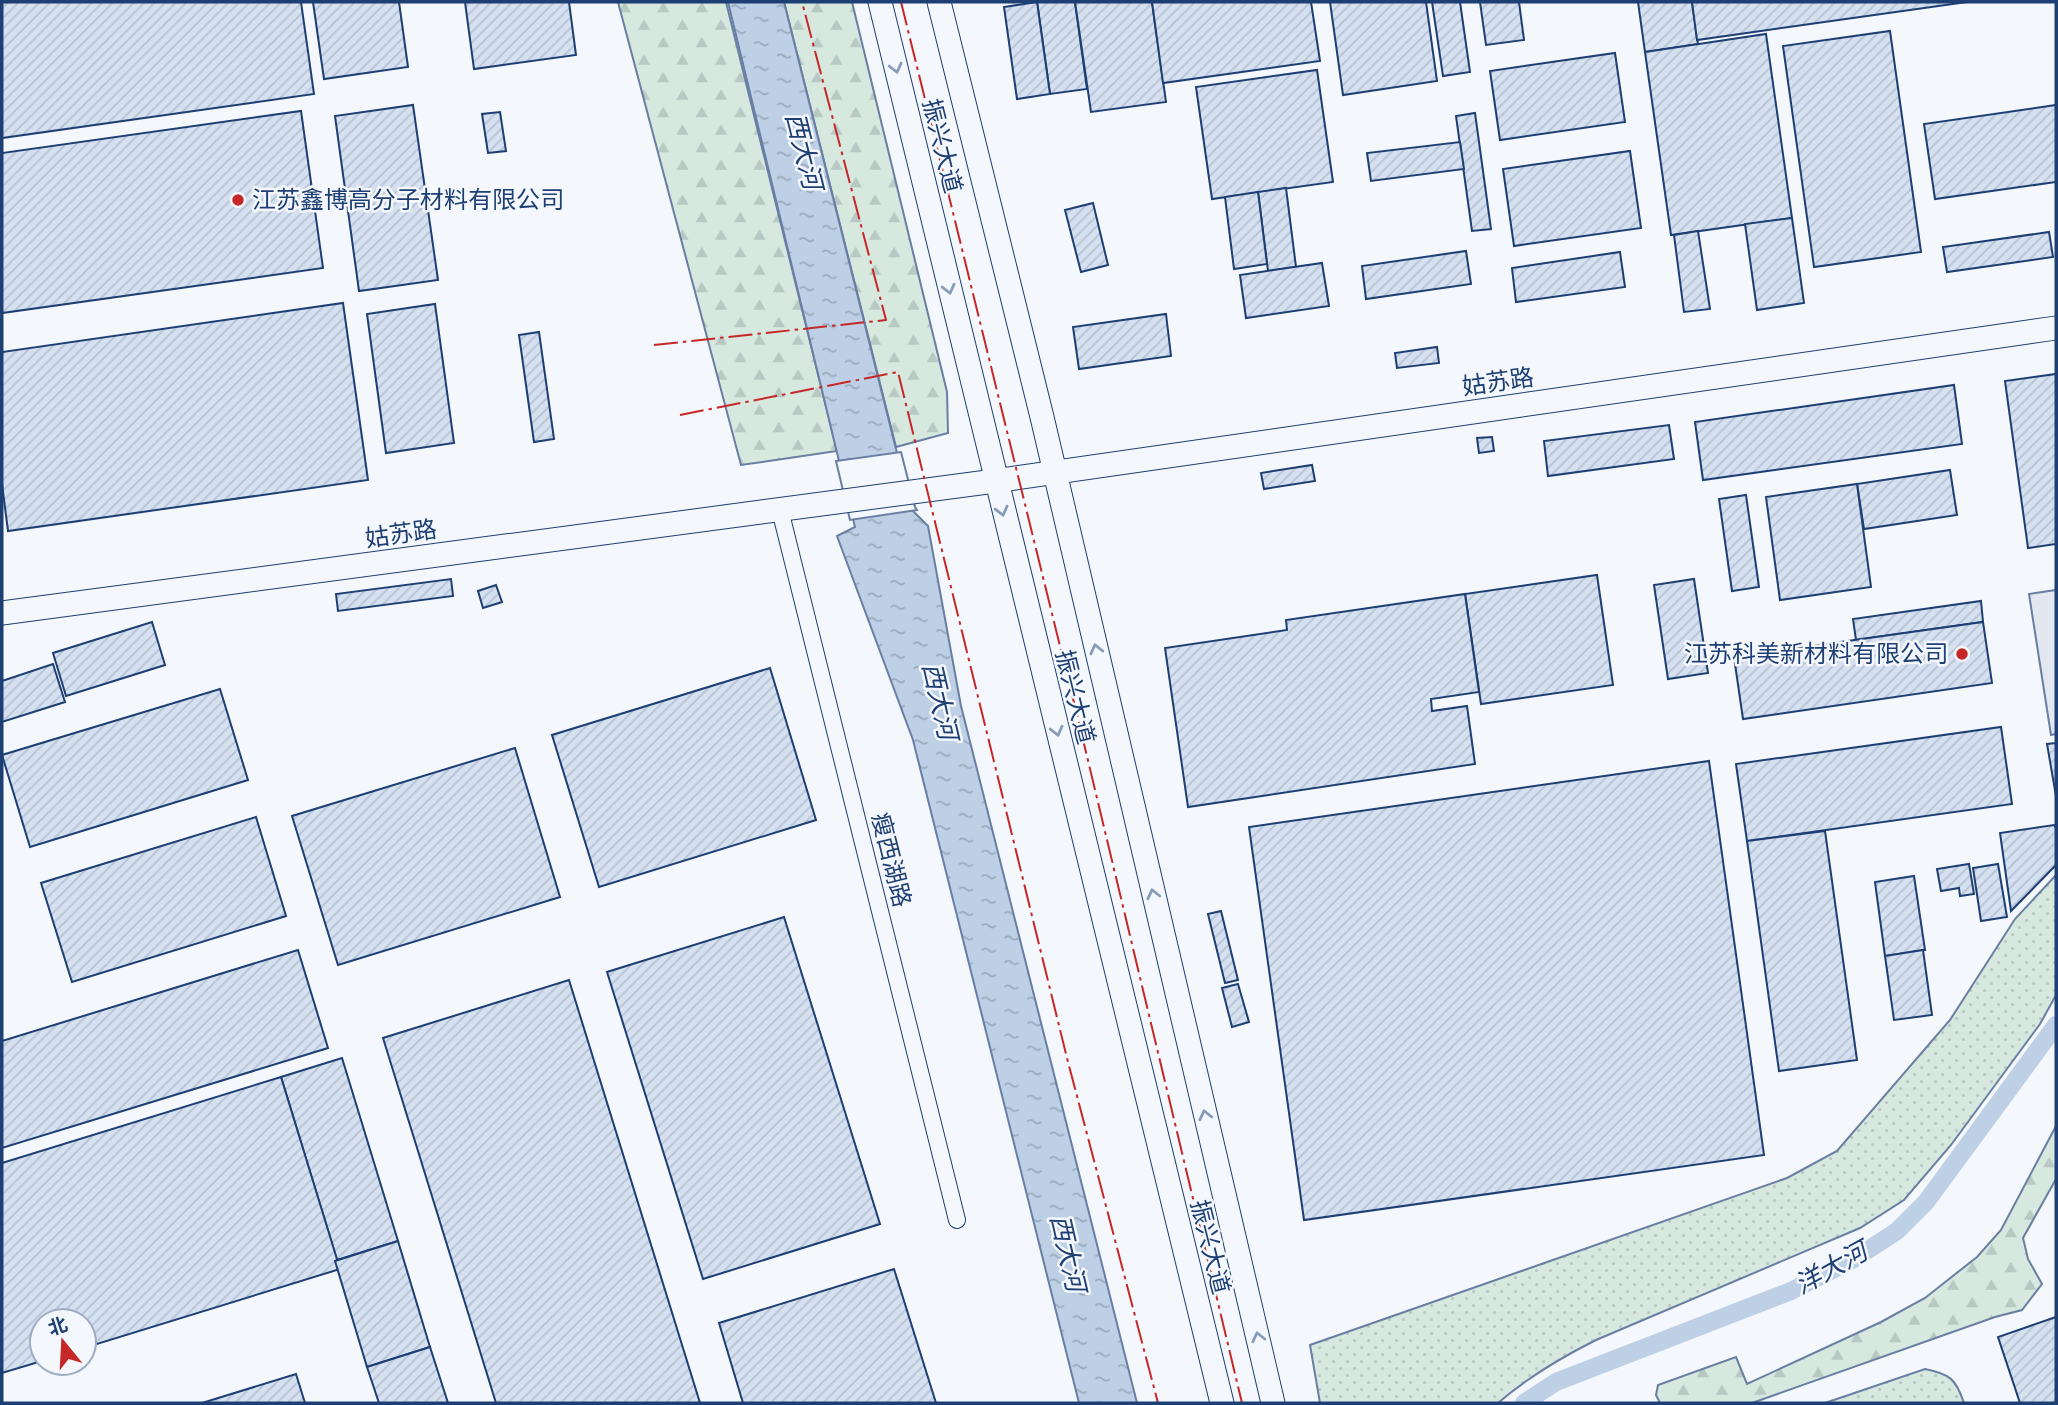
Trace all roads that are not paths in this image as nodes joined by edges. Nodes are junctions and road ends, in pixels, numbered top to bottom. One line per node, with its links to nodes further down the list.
1 (880, 2): 5 (main road, 振兴大道, one-way to 5)
2 (939, 2): 4 (main road, 振兴大道)
3 (2056, 328): 4 (main road, 姑苏路)
4 (1054, 472): 5 (main road, 姑苏路); 10 (main road, 振兴大道, one-way to 4)
5 (995, 481): 6 (main road, 姑苏路); 9 (main road, 振兴大道, one-way to 9)
6 (780, 510): 7 (main road, 姑苏路); 8 (street, 瘦西湖路)
7 (2, 613)
8 (957, 1220)
9 (1222, 1403)
10 (1273, 1403)

